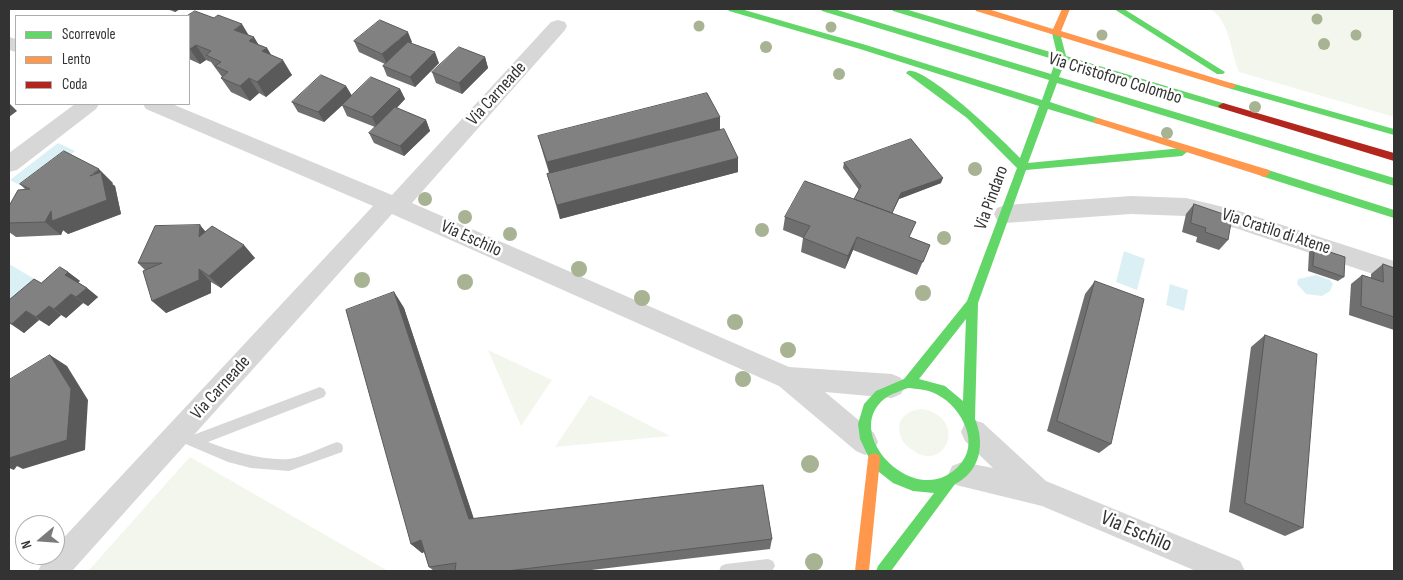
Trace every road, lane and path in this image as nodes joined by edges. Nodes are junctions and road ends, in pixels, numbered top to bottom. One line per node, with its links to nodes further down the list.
1 (732, 9): 9 (street)
2 (825, 9): 11 (street, Via Cristoforo Colombo)
3 (896, 9): 10 (street, Via Cristoforo Colombo)
4 (979, 9): 8 (street, Via Cristoforo Colombo)
5 (1066, 9): 8 (street)
6 (1118, 9): 12 (street)
7 (558, 26): 22 (street, Via Carneade)
8 (1056, 33): 10 (street); 12 (street, Via Cristoforo Colombo)
9 (863, 46): 13 (street); 20 (street)
10 (1062, 57): 11 (street, Via Pindaro); 18 (street, Via Cristoforo Colombo)
11 (1054, 79): 13 (street, Via Pindaro); 21 (street, Via Cristoforo Colombo)
12 (1251, 92): 16 (street, Via Cristoforo Colombo)
13 (1044, 104): 17 (street); 20 (street, Via Pindaro)
14 (88, 105): 19 (street)
15 (154, 105): 22 (street, Via Eschilo)
16 (1394, 132)
17 (1195, 151): 20 (street); 24 (street)
18 (1394, 156)
19 (9, 164)
20 (1022, 167): 23 (street, Via Pindaro)
21 (1394, 182)
22 (392, 205): 27 (street, Via Eschilo); 31 (street, Via Carneade)
23 (1005, 214): 25 (street, Via Cratilo di Atene); 26 (street, Via Pindaro)
24 (1394, 214)
25 (1394, 270)
26 (972, 303): 28 (street); 30 (street)
27 (788, 378): 28 (street); 33 (street)
28 (900, 384): 30 (street); 33 (street)
29 (320, 394): 31 (lane)
30 (972, 425): 34 (street); 35 (street)
31 (186, 438): 32 (lane); 37 (street, Via Carneade)
32 (338, 448)
33 (870, 450): 34 (street); 39 (street)
34 (955, 479): 35 (street); 40 (street)
35 (1043, 493): 41 (street, Via Eschilo)
36 (768, 566): 38 (lane)
37 (53, 571)
38 (726, 571)
39 (862, 571)
40 (883, 571)
41 (1230, 571)

